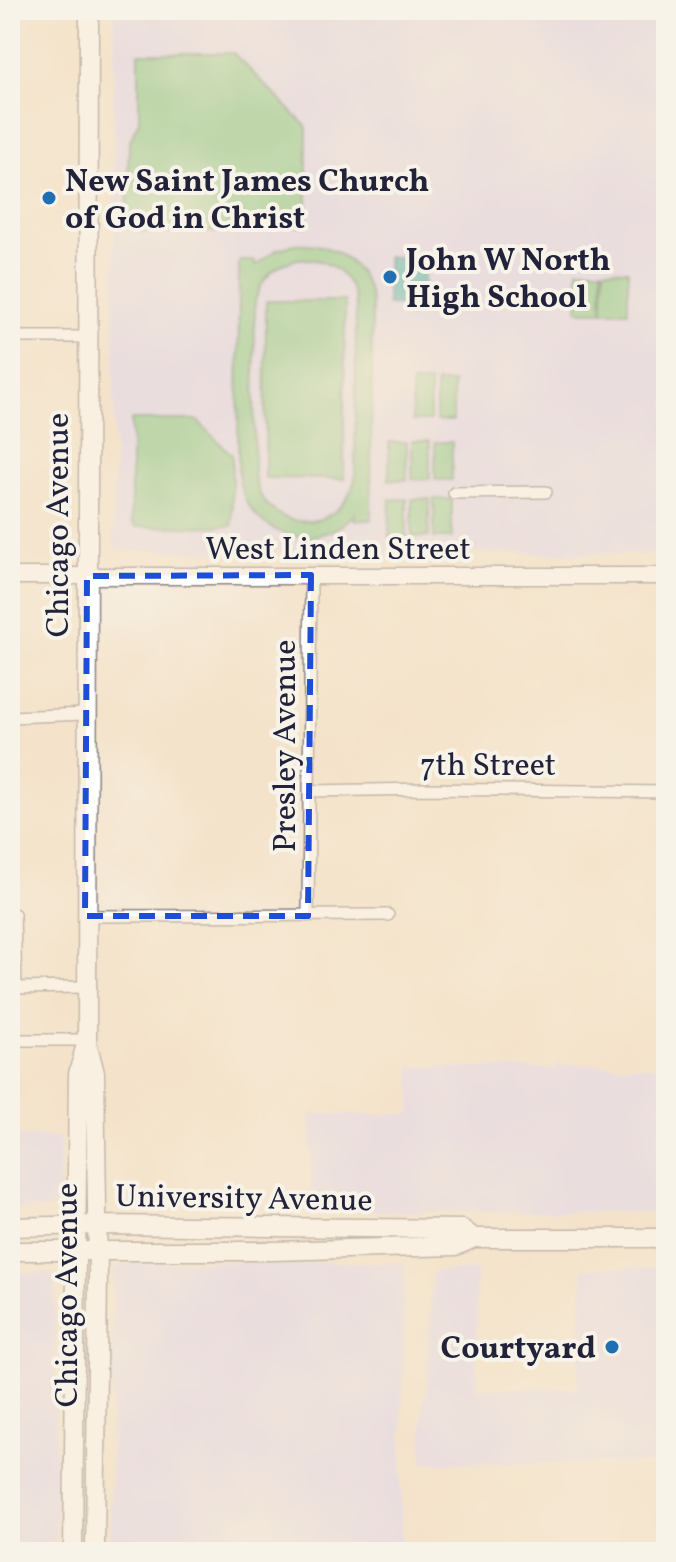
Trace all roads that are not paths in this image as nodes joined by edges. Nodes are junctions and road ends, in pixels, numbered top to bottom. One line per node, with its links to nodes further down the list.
1 (89, 10): 3 (main road, Chicago Avenue)
2 (10, 337): 3 (street)
3 (87, 337): 8 (main road, Chicago Avenue)
4 (546, 492): 5 (street)
5 (454, 493)
6 (311, 575): 8 (main road, West Linden Street); 9 (main road, West Linden Street); 12 (street, Presley Avenue)
7 (10, 576): 8 (main road, West Linden Street)
8 (87, 576): 10 (main road, Chicago Avenue)
9 (666, 576)
10 (86, 714): 11 (street); 16 (main road, Chicago Avenue)
11 (10, 717)
12 (310, 791): 13 (street, 7th Street); 17 (street, Presley Avenue)
13 (666, 792)
14 (14, 914): 19 (street)
15 (388, 915): 17 (street)
16 (85, 916): 17 (street); 18 (main road, Chicago Avenue)
17 (308, 916)
18 (86, 987): 19 (street); 21 (main road, Chicago Avenue)
19 (13, 988)
20 (10, 1040): 21 (street)
21 (87, 1040): 22 (main road, Chicago Avenue); 23 (main road, Chicago Avenue)
22 (75, 1225): 23 (main road, University Avenue); 24 (main road, University Avenue); 30 (main road, Chicago Avenue)
23 (96, 1225): 25 (main road, University Avenue); 31 (main road, Chicago Avenue)
24 (10, 1227)
25 (426, 1229): 26 (main road, University Avenue); 28 (main road)
26 (474, 1238): 27 (main road, University Avenue); 28 (main road, University Avenue)
27 (666, 1238)
28 (343, 1249): 31 (main road, University Avenue)
29 (10, 1251): 30 (main road, University Avenue)
30 (75, 1251): 31 (main road, University Avenue); 32 (main road, Chicago Avenue)
31 (97, 1251): 33 (main road, Chicago Avenue)
32 (73, 1552)
33 (95, 1552)

